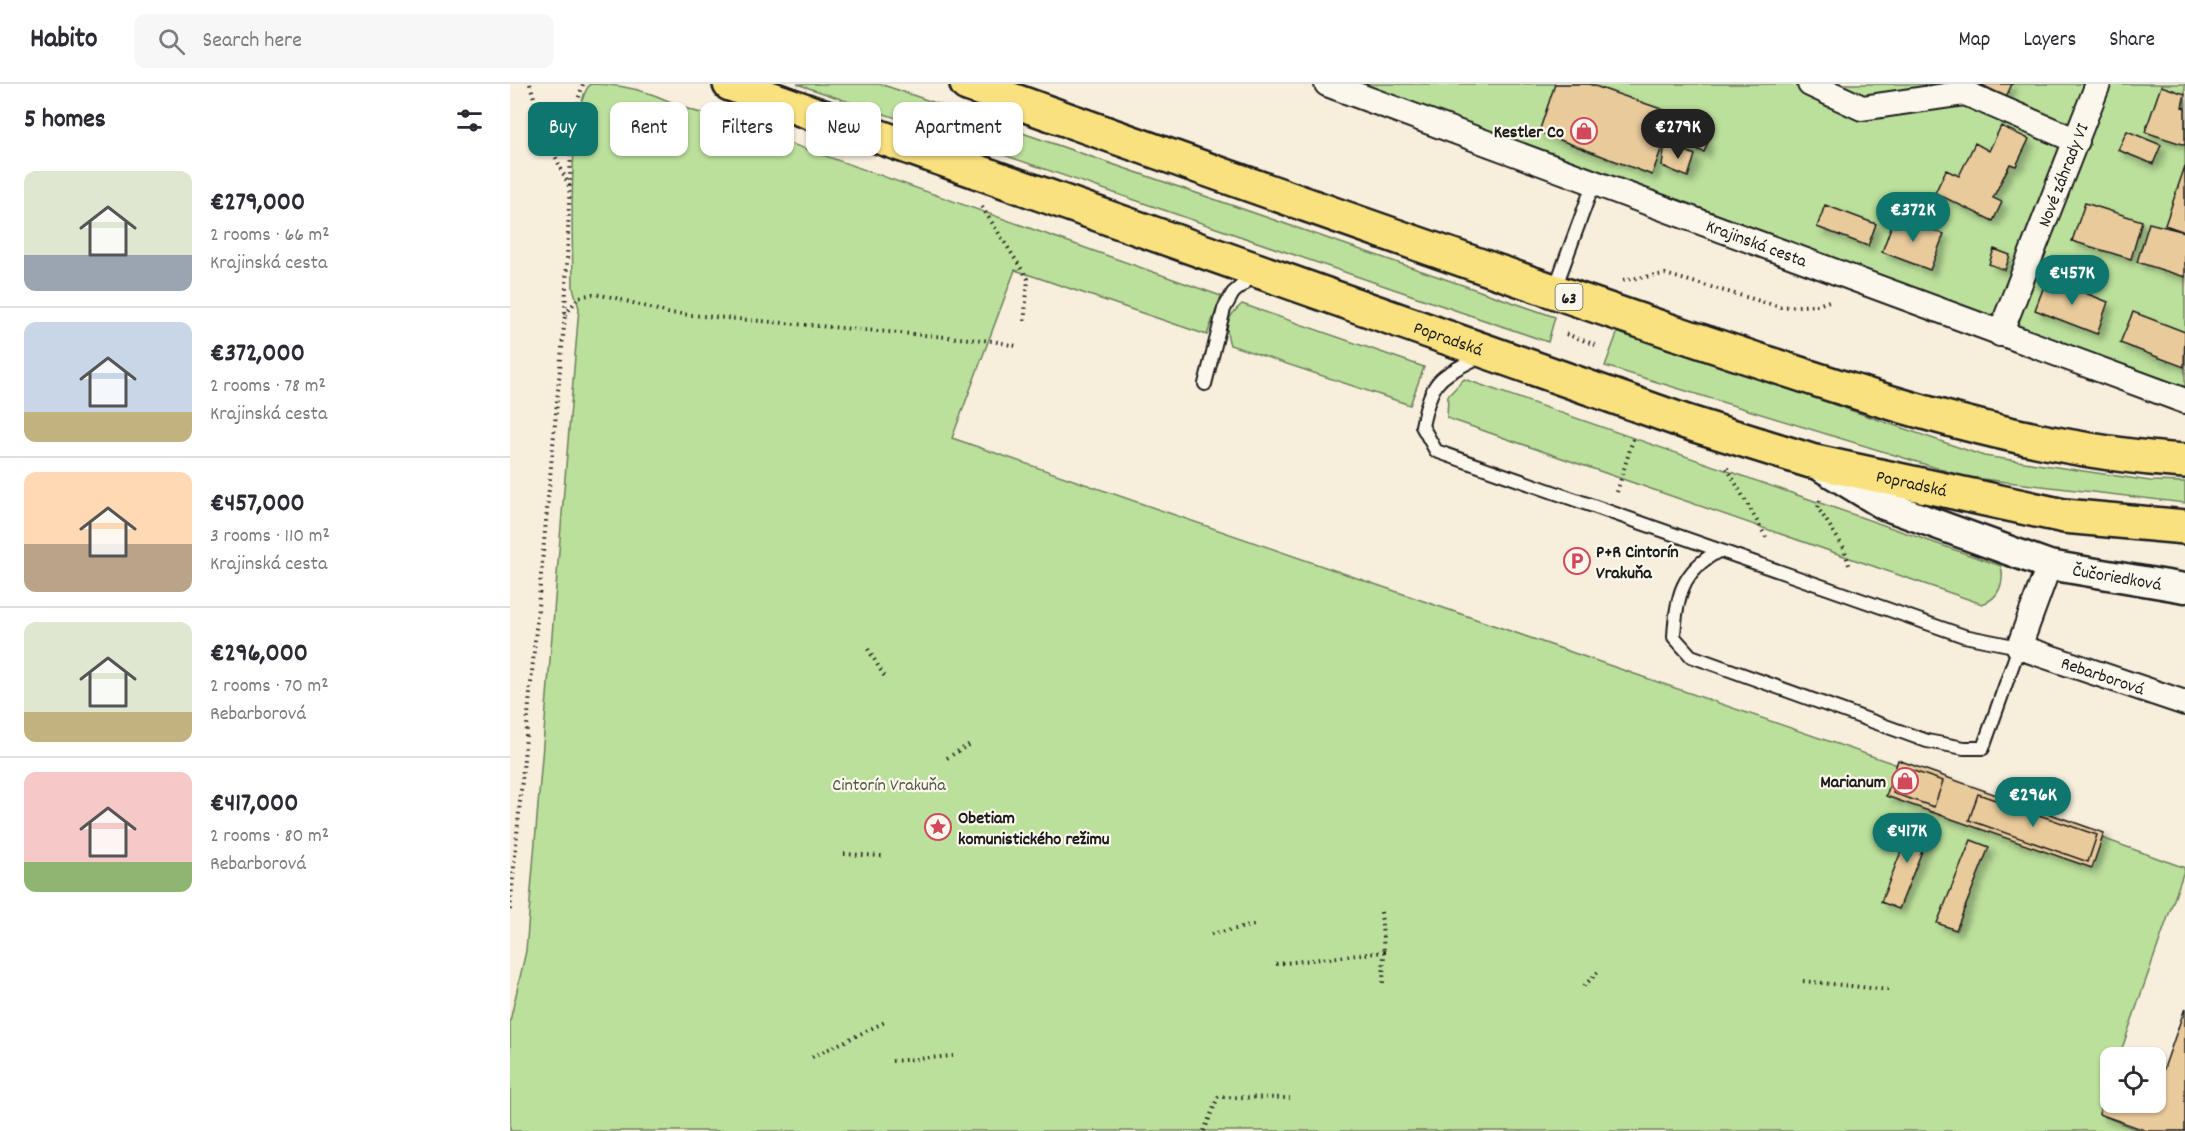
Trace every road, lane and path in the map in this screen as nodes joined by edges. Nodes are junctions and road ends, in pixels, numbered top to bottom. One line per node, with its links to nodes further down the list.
1 (530, 84): 10 (path)
2 (583, 84): 10 (path)
3 (730, 84): 12 (main road, Popradská)
4 (967, 84): 15 (main road, 63)
5 (1326, 84): 9 (street, Krajinská cesta)
6 (1810, 84): 8 (street)
7 (2098, 84): 8 (street, Nové záhrady VI)
8 (2078, 141): 19 (street, Nové záhrady VI)
9 (1594, 182): 14 (street, Krajinská cesta); 15 (lane)
10 (571, 189): 16 (path)
11 (981, 206): 17 (path)
12 (1258, 271): 22 (main road, Popradská); 23 (lane)
13 (1617, 281): 14 (path)
14 (1870, 286): 19 (street, Krajinská cesta)
15 (1553, 291): 27 (main road, 63)
16 (565, 315): 21 (path); 45 (path)
17 (1024, 325)
18 (1566, 334): 20 (path)
19 (2000, 334): 24 (street, Krajinská cesta)
20 (1596, 345)
21 (1016, 346)
22 (1487, 352): 26 (main road, Popradská); 33 (lane)
23 (1205, 384)
24 (2185, 401)
25 (1634, 433): 29 (path)
26 (1811, 461): 31 (main road, Popradská); 35 (street, Čučoriedková)
27 (2185, 461)
28 (1725, 465): 32 (path)
29 (1619, 486)
30 (1820, 499): 34 (path)
31 (2185, 527)
32 (1766, 537)
33 (1719, 551): 37 (lane); 37 (lane)
34 (1849, 565)
35 (2049, 565): 36 (street, Čučoriedková); 37 (street)
36 (2185, 588)
37 (2019, 647): 40 (street, Rebarborová)
38 (868, 649): 39 (path)
39 (885, 679)
40 (2185, 703)
41 (970, 744): 42 (path)
42 (947, 758)
43 (844, 854): 44 (path)
44 (882, 856)
45 (510, 910)
46 (1381, 912): 49 (path)
47 (1255, 925): 48 (path)
48 (1211, 934)
49 (1384, 952): 50 (path); 53 (path)
50 (1276, 964)
51 (1601, 969): 54 (path)
52 (1803, 981): 55 (path)
53 (1383, 983)
54 (1584, 986)
55 (1890, 990)
56 (887, 1021): 58 (path)
57 (953, 1056): 59 (path)
58 (812, 1058)
59 (892, 1061)
60 (1290, 1098): 61 (path)
61 (1204, 1131)

